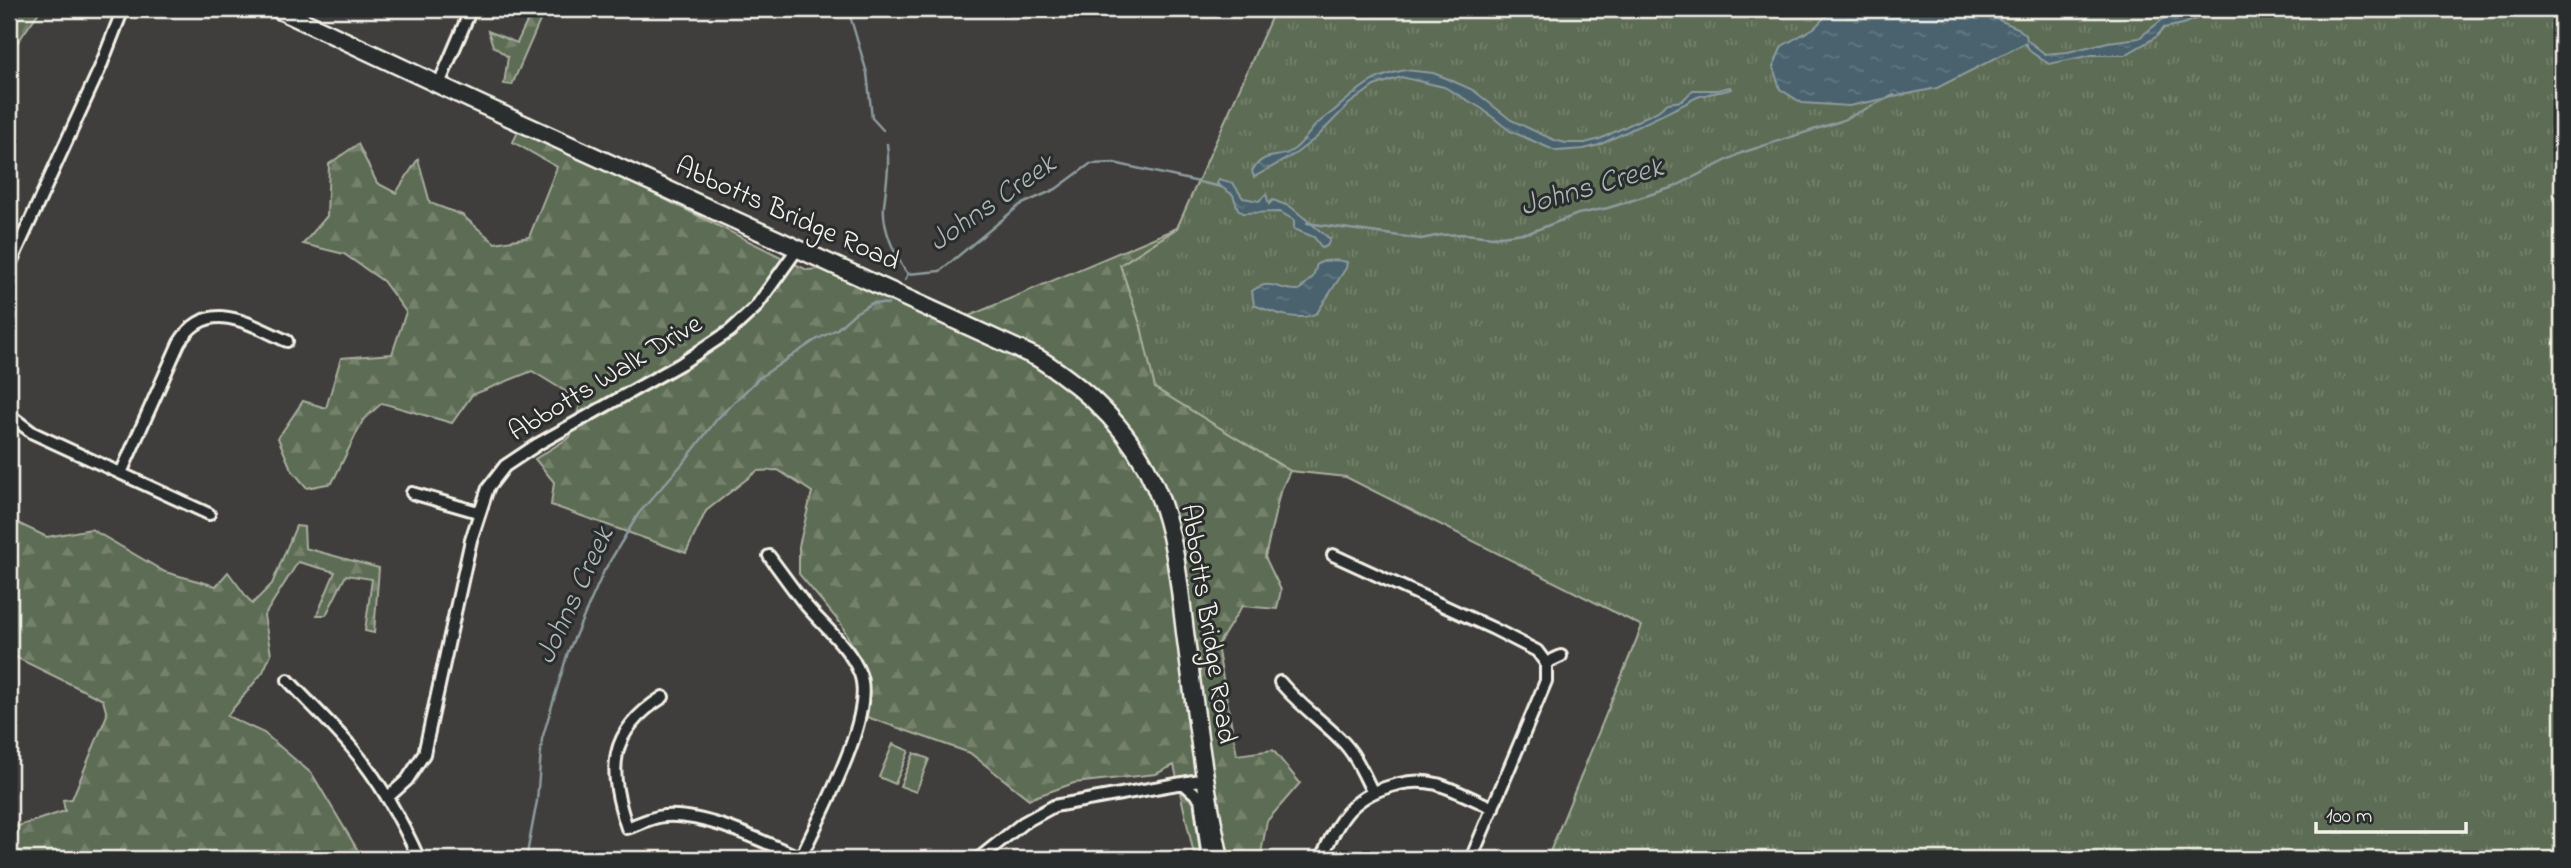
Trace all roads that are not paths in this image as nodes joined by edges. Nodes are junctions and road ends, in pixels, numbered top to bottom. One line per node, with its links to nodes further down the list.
1 (123, 9): 6 (street)
2 (277, 9): 4 (main road, Abbotts Bridge Road)
3 (471, 9): 4 (street)
4 (439, 84): 5 (main road, Abbotts Bridge Road)
5 (798, 248): 12 (street, Abbotts Walk Drive); 20 (main road, Abbotts Bridge Road)
6 (9, 267)
7 (287, 341): 9 (street)
8 (9, 415): 9 (street)
9 (121, 473): 11 (street)
10 (412, 493): 12 (street)
11 (209, 513)
12 (478, 513): 23 (street, Abbotts Walk Drive)
13 (1333, 555): 16 (street)
14 (769, 556): 26 (street)
15 (1561, 656): 16 (street)
16 (1546, 663): 24 (street)
17 (288, 680): 23 (street)
18 (1280, 682): 22 (street)
19 (663, 697): 26 (street)
20 (1205, 779): 21 (street); 29 (main road, Abbotts Bridge Road)
21 (1183, 783): 27 (street); 28 (street)
22 (1372, 791): 24 (street); 30 (street)
23 (387, 798): 25 (street)
24 (1493, 808): 31 (street)
25 (419, 859)
26 (800, 859)
27 (978, 859)
28 (1208, 859)
29 (1220, 859)
30 (1321, 859)
31 (1471, 859)

